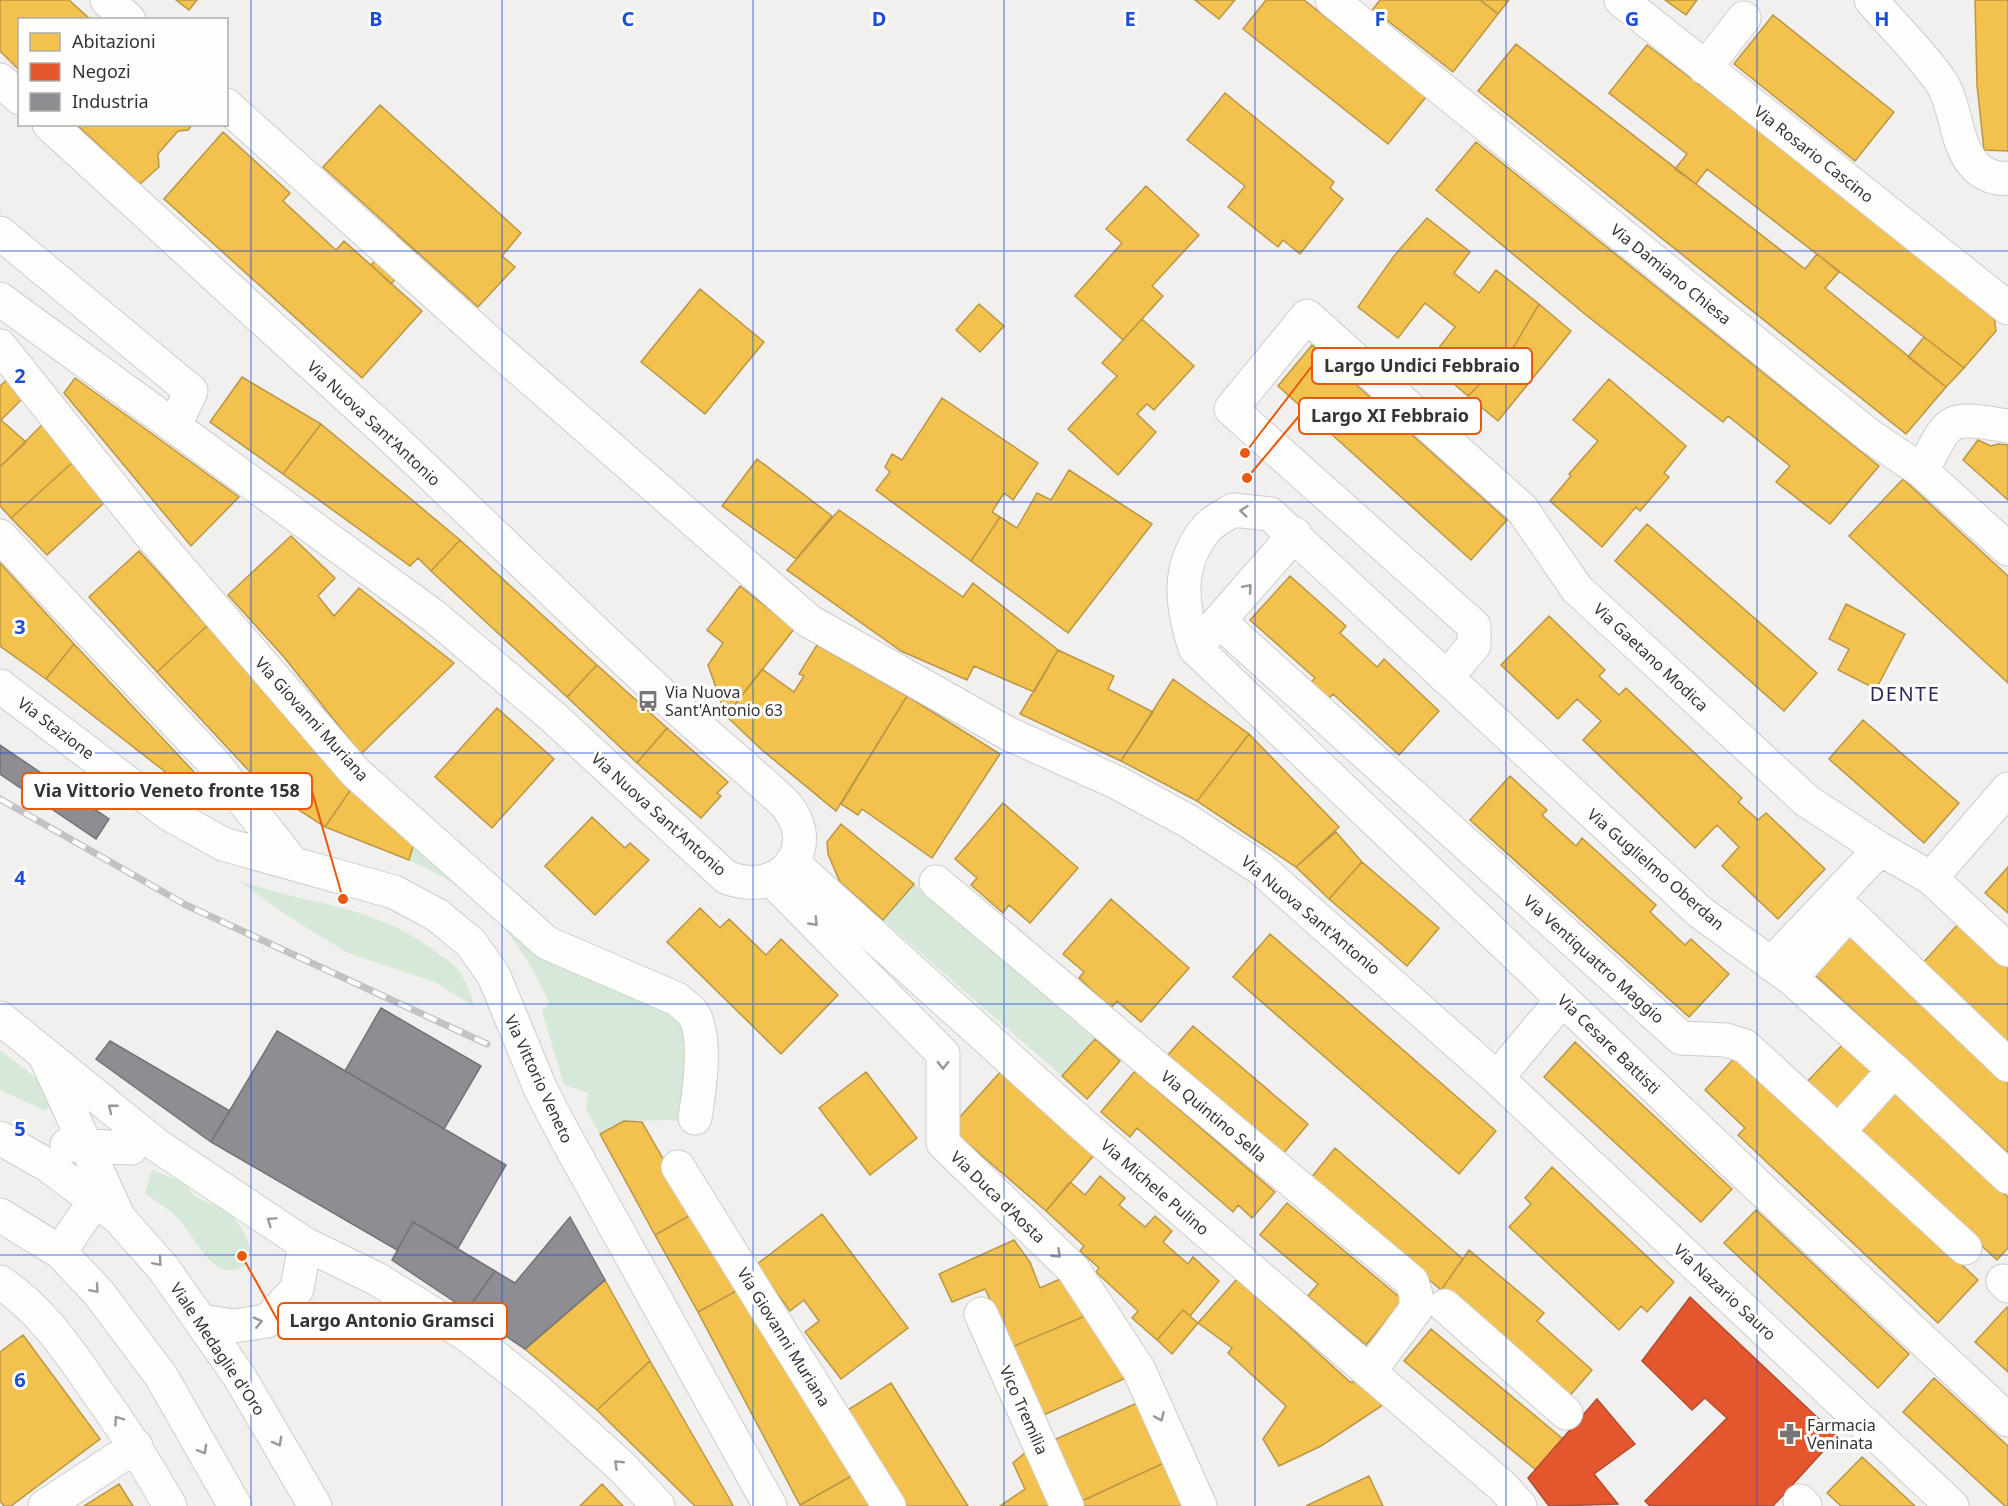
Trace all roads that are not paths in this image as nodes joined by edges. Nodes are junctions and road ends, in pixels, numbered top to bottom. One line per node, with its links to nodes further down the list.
1 (107, 0): 5 (street)
2 (1332, 0): 19 (street, Via Damiano Chiesa)
3 (1621, 0): 7 (street, Via Rosario Cascino)
4 (1871, 0): 12 (street)
5 (127, 18)
6 (1744, 18): 7 (street)
7 (1705, 68): 15 (street, Via Rosario Cascino)
8 (0, 80): 9 (street)
9 (18, 96)
10 (228, 107): 41 (street, Via Nuova Sant'Antonio)
11 (51, 126): 31 (street, Via Nuova Sant'Antonio)
12 (2008, 178)
13 (0, 232): 17 (street)
14 (0, 299): 17 (street, Via Nuova Sant'Antonio)
15 (2008, 308)
16 (0, 346): 42 (street, Via Giovanni Muriana)
17 (175, 425): 31 (street, Via Nuova Sant'Antonio)
18 (2008, 426): 19 (street)
19 (1922, 471): 22 (street, Via Damiano Chiesa)
20 (0, 536): 30 (street)
21 (1303, 542): 23 (street, one-way to 21); 24 (street, Via Guglielmo Oberdan, one-way to 24); 25 (street, Via Guglielmo Oberdan)
22 (2008, 549)
23 (1227, 629): 24 (street); 43 (street, Via Ventiquattro Maggio)
24 (1204, 656): 36 (street, Via Cesare Battisti)
25 (1446, 678): 29 (street, Via Gaetano Modica); 35 (street, Via Guglielmo Oberdan)
26 (0, 686): 28 (street, Via Stazione)
27 (2008, 789): 32 (street)
28 (169, 814): 30 (street, Via Vittorio Veneto)
29 (1880, 849): 32 (street, Via Gaetano Modica); 35 (street)
30 (291, 861): 67 (street, Via Vittorio Veneto)
31 (783, 872): 58 (street, Via Michele Pulino); 70 (street, Via Duca d'Aosta, one-way to 70)
32 (1931, 878): 34 (street, Via Gaetano Modica)
33 (936, 882): 58 (street, Via Quintino Sella)
34 (2008, 950)
35 (1781, 971): 39 (street); 40 (street, Via Guglielmo Oberdan)
36 (1562, 1000): 41 (street); 60 (street, Via Cesare Battisti)
37 (0, 1018): 38 (street)
38 (44, 1054): 45 (street); 46 (street, one-way to 38)
39 (2008, 1065)
40 (1894, 1070): 43 (street); 48 (street, Via Guglielmo Oberdan)
41 (1497, 1078): 72 (street, Via Nazario Sauro)
42 (695, 1118)
43 (1838, 1132): 52 (street, Via Ventiquattro Maggio)
44 (0, 1136): 45 (street); 49 (street)
45 (85, 1147): 46 (street); 49 (street)
46 (145, 1147): 49 (street); 51 (street, one-way to 46)
47 (678, 1167): 68 (street, Via Giovanni Muriana)
48 (2008, 1177)
49 (108, 1206): 53 (street); 57 (street, Viale Medaglie d'Oro, one-way to 57)
50 (0, 1215): 53 (street)
51 (305, 1244): 57 (street, one-way to 51); 66 (street, one-way to 51)
52 (1965, 1248)
53 (60, 1252): 64 (street, one-way to 64)
54 (0, 1282): 61 (street, one-way to 54)
55 (1445, 1306): 59 (street)
56 (981, 1314): 69 (street, Vico Tremilia)
57 (201, 1321): 65 (street, Viale Medaglie d'Oro, one-way to 65)
58 (1370, 1371): 71 (street, Via Michele Pulino)
59 (1566, 1413)
60 (2008, 1420)
61 (136, 1446): 62 (street); 63 (street)
62 (45, 1506)
63 (170, 1506)
64 (235, 1506)
65 (315, 1506)
66 (658, 1506)
67 (770, 1506)
68 (889, 1506)
69 (1067, 1506)
70 (1200, 1506)
71 (1520, 1506)
72 (1952, 1506)

